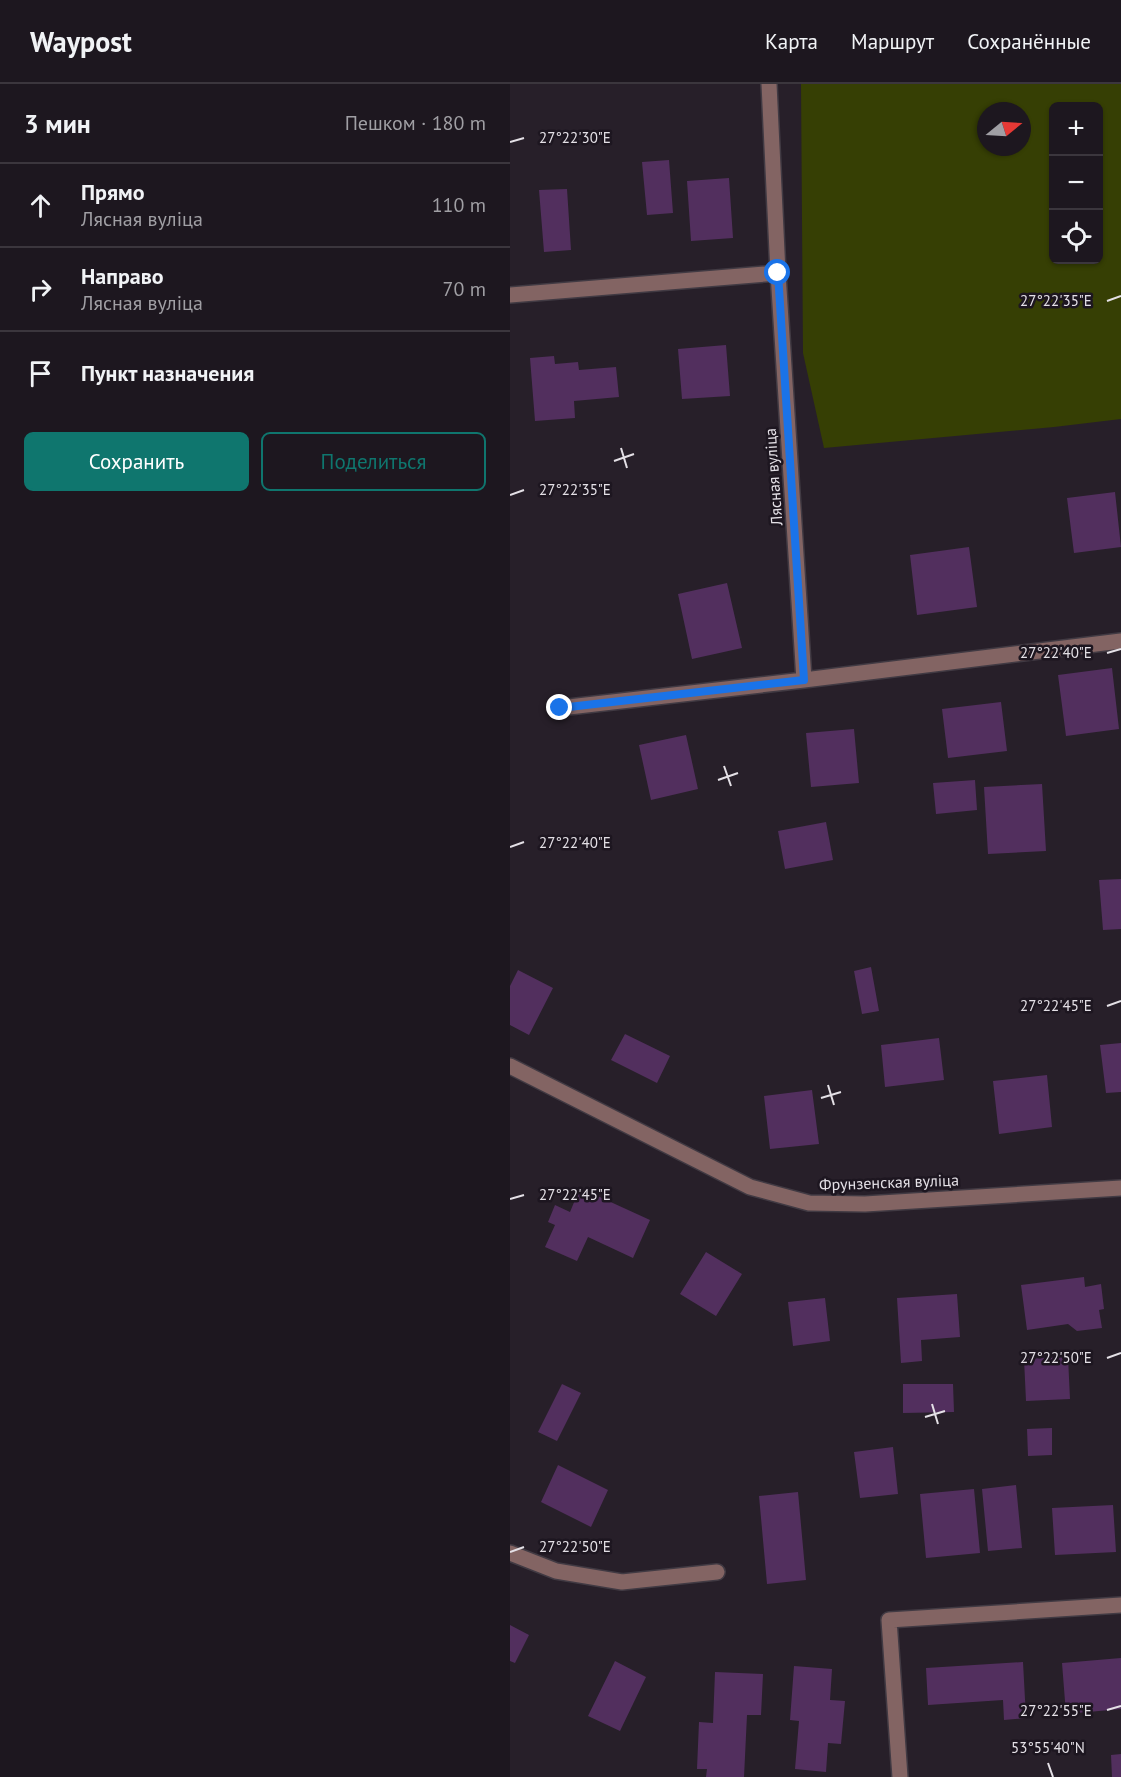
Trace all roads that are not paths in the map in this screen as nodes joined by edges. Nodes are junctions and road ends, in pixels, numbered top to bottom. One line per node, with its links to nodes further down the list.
1 (769, 84): 2 (street, Лясная вуліца)
2 (778, 273): 3 (street); 5 (street, Лясная вуліца)
3 (510, 295)
4 (1121, 640): 5 (street)
5 (804, 680): 6 (street)
6 (560, 708)
7 (510, 1066): 8 (street, Фрунзенская вуліца)
8 (1121, 1188)
9 (510, 1553): 10 (street)
10 (717, 1572)
11 (1121, 1605): 12 (street)
12 (900, 1777)

